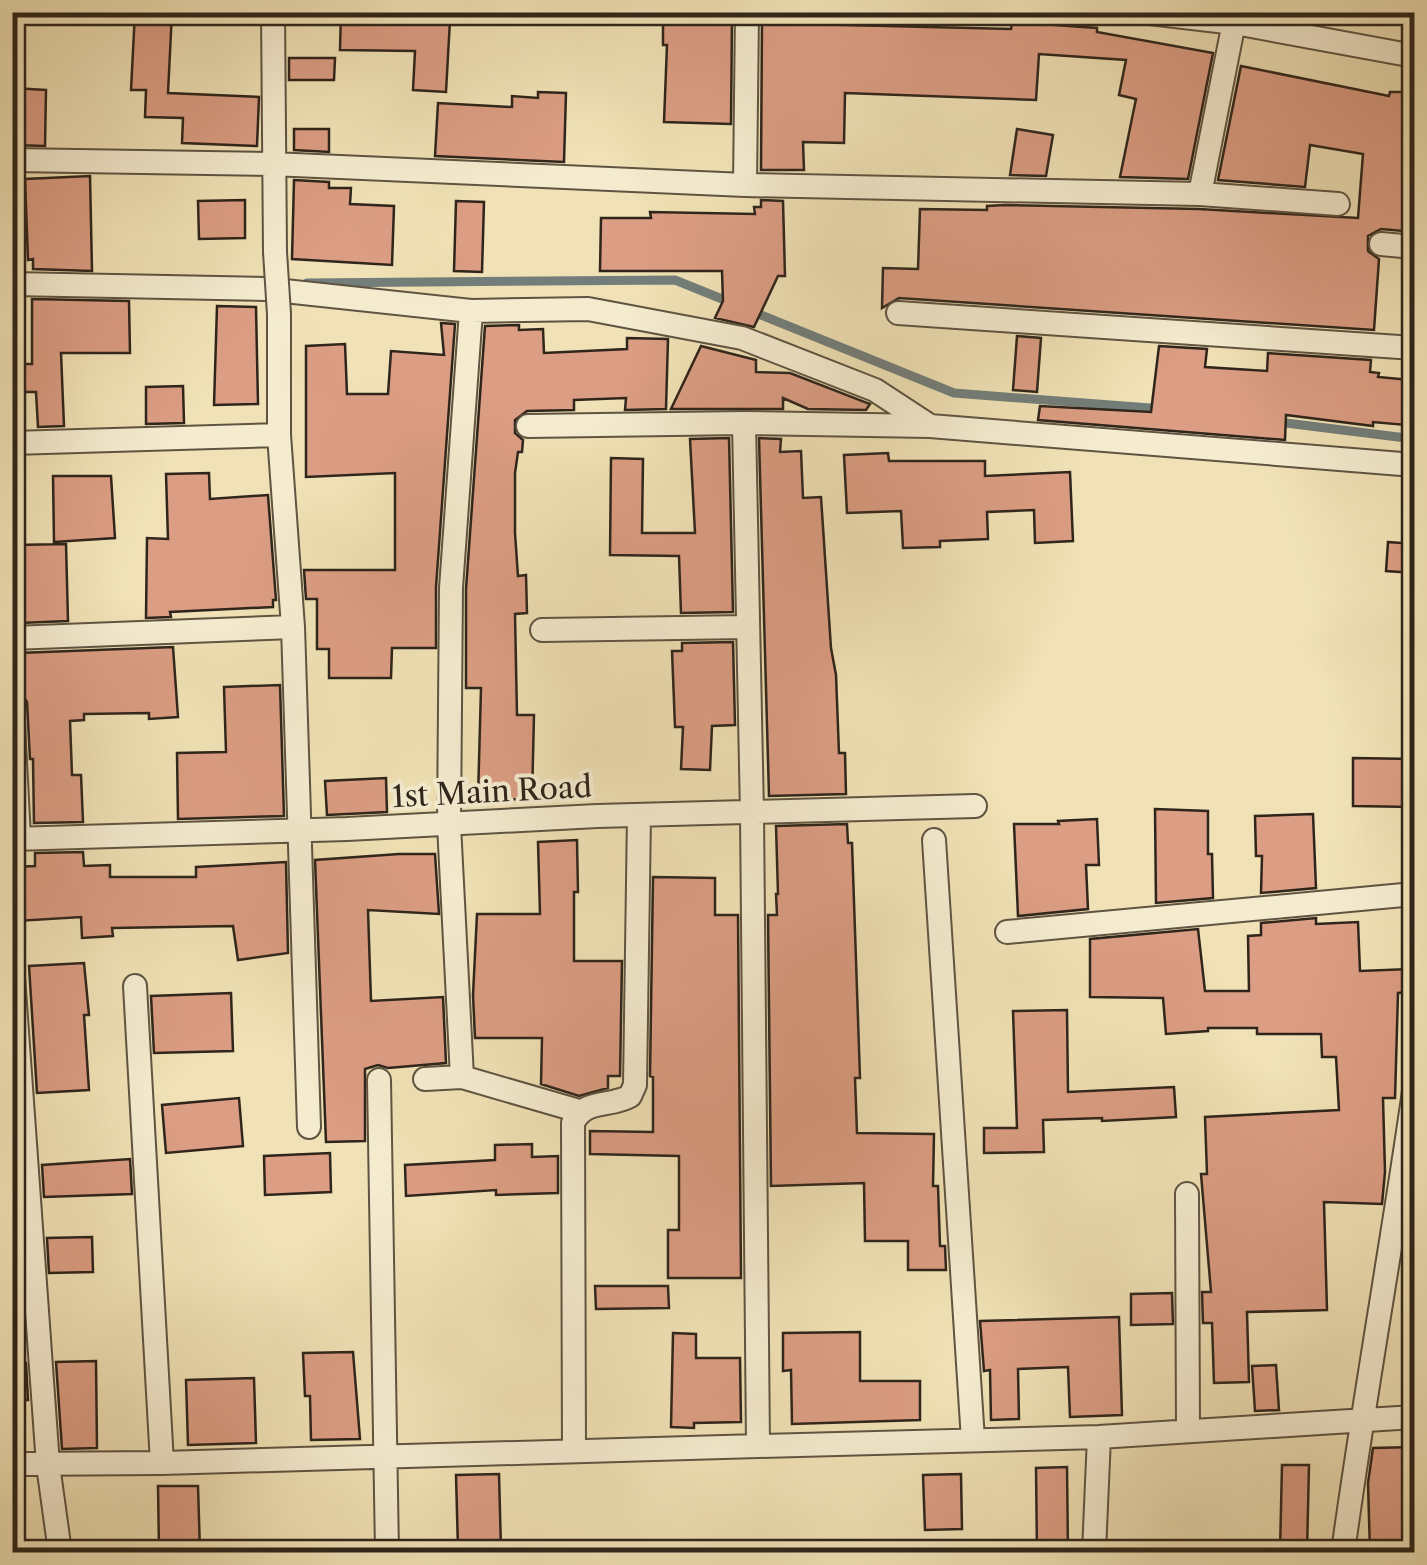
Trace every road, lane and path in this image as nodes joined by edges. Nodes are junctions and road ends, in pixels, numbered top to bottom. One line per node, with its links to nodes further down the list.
1 (273, 12): 7 (street)
2 (747, 12): 8 (street)
3 (1141, 12): 4 (street)
4 (1235, 18): 5 (street); 9 (street)
5 (1414, 56)
6 (12, 160): 7 (street)
7 (272, 164): 8 (street); 20 (street, bridge)
8 (745, 184): 9 (street)
9 (1200, 194): 10 (street)
10 (1338, 204)
11 (1381, 244): 12 (street)
12 (1414, 247)
13 (20, 285): 14 (street)
14 (471, 312): 19 (street); 31 (street)
15 (898, 313): 16 (street)
16 (1414, 348)
17 (744, 423): 18 (street); 19 (street); 24 (street)
18 (528, 426)
19 (930, 426): 22 (street)
20 (279, 435): 21 (street); 23 (street)
21 (12, 443)
22 (1414, 466)
23 (293, 627): 26 (street); 32 (street)
24 (748, 627): 25 (street); 29 (street)
25 (542, 630)
26 (12, 638)
27 (12, 704): 33 (street)
28 (975, 806): 29 (street, 1st Main Road)
29 (752, 814): 30 (street, 1st Main Road); 52 (street)
30 (639, 816): 31 (street, 1st Main Road); 43 (street)
31 (449, 825): 32 (street, 1st Main Road); 39 (street)
32 (301, 831): 33 (street, 1st Main Road); 44 (street)
33 (16, 838)
34 (934, 840): 51 (street)
35 (1414, 894): 36 (street)
36 (1007, 932)
37 (12, 962): 57 (street)
38 (135, 986): 55 (street)
39 (462, 1077): 40 (street); 43 (street)
40 (425, 1079)
41 (379, 1080): 54 (street)
42 (1414, 1090): 46 (street)
43 (578, 1111): 53 (street)
44 (309, 1128)
45 (1187, 1194): 49 (street)
46 (1405, 1223): 48 (street)
47 (1414, 1416): 48 (street)
48 (1361, 1418): 49 (street); 61 (street)
49 (1188, 1430): 50 (street)
50 (1100, 1437): 51 (street); 60 (street)
51 (974, 1440): 52 (street)
52 (758, 1446): 53 (street)
53 (574, 1451): 54 (street)
54 (385, 1454): 55 (street); 59 (street)
55 (162, 1463): 57 (street)
56 (12, 1464): 57 (street)
57 (48, 1465): 58 (street)
58 (60, 1552)
59 (387, 1552)
60 (1094, 1552)
61 (1343, 1552)

